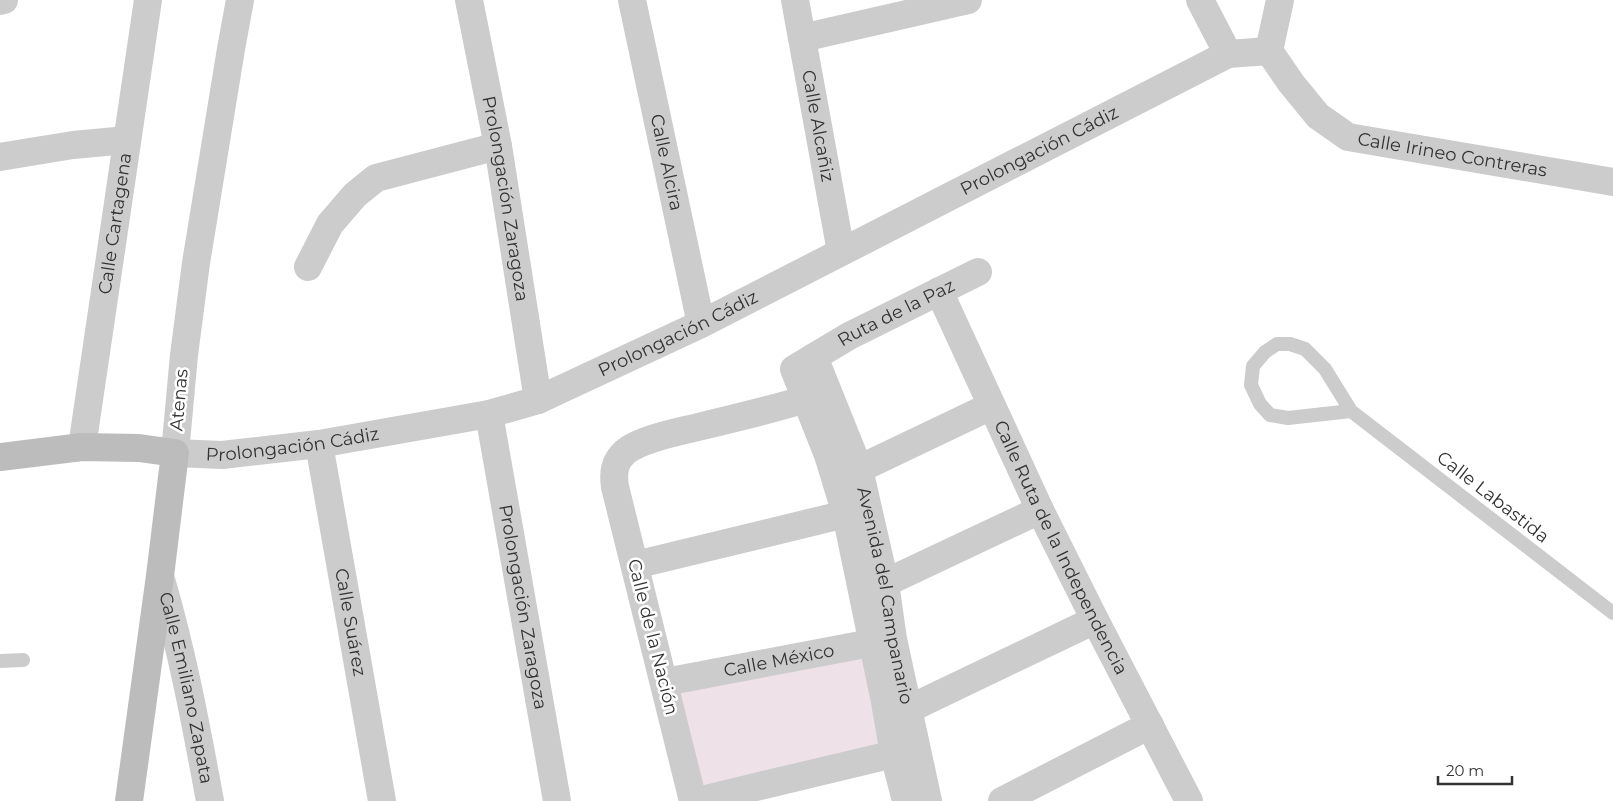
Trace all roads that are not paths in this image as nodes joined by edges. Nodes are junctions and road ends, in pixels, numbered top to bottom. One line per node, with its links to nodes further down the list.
1 (4, 0): 9 (street)
2 (148, 0): 14 (street, Calle Cartagena)
3 (240, 0): 30 (street, Atenas)
4 (469, 0): 15 (street, Prolongación Zaragoza)
5 (632, 0): 22 (street, Calle Alcira)
6 (794, 0): 11 (street, Calle Alcañiz)
7 (1200, 0): 13 (street)
8 (1280, 0): 12 (street)
9 (0, 1)
10 (956, 1): 11 (street)
11 (802, 38): 18 (street, Calle Alcañiz)
12 (1268, 51): 13 (street); 17 (street, Calle Irineo Contreras)
13 (1228, 54): 18 (street, Prolongación Cádiz)
14 (127, 140): 16 (street); 29 (street, Calle Cartagena)
15 (498, 146): 19 (street); 24 (street, Prolongación Zaragoza)
16 (0, 157)
17 (1613, 182)
18 (841, 252): 22 (street, Prolongación Cádiz)
19 (308, 267)
20 (978, 272): 21 (street, Ruta de la Paz)
21 (939, 291): 23 (street, Ruta de la Paz); 25 (street, Calle Ruta de la Independencia)
22 (701, 324): 24 (street, Prolongación Cádiz)
23 (817, 396): 32 (street, Avenida del Campanario); 34 (street, Avenida del Campanario); 35 (street, Calle de la Nación)
24 (538, 400): 27 (street, Prolongación Cádiz)
25 (991, 406): 32 (street); 33 (street, Calle Ruta de la Independencia)
26 (1351, 411): 26 (lane, Calle Labastida); 38 (lane, Calle Labastida)
27 (489, 414): 28 (street, Prolongación Cádiz); 50 (street, Prolongación Zaragoza)
28 (319, 444): 30 (street, Prolongación Cádiz); 49 (street, Calle Suárez)
29 (82, 447): 30 (street, Prolongación Cádiz); 31 (street, Prolongación Cádiz)
30 (175, 453): 36 (street, Atenas)
31 (0, 457)
32 (859, 469): 37 (street, Avenida del Campanario)
33 (1040, 510): 37 (street); 39 (street, Calle Ruta de la Independencia)
34 (846, 514): 35 (street); 40 (street, Avenida del Campanario)
35 (635, 566): 43 (street, Calle de la Nación)
36 (160, 576): 47 (street, Atenas); 48 (street, Calle Emiliano Zapata)
37 (885, 583): 40 (street, Avenida del Campanario)
38 (1613, 613)
39 (1094, 620): 44 (street); 45 (street, Calle Ruta de la Independencia)
40 (883, 640): 43 (street, Calle México); 44 (street, Avenida del Campanario); 46 (street, Avenida del Campanario)
41 (0, 660): 42 (lane)
42 (23, 660)
43 (665, 682): 51 (street, Calle de la Nación)
44 (909, 709): 53 (street, Avenida del Campanario)
45 (1150, 725): 54 (street); 55 (street, Calle Ruta de la Independencia)
46 (894, 754): 51 (street); 52 (street, Avenida del Campanario)
47 (128, 801)
48 (210, 801)
49 (382, 801)
50 (557, 801)
51 (695, 801)
52 (906, 801)
53 (928, 801)
54 (1002, 801)
55 (1189, 801)

